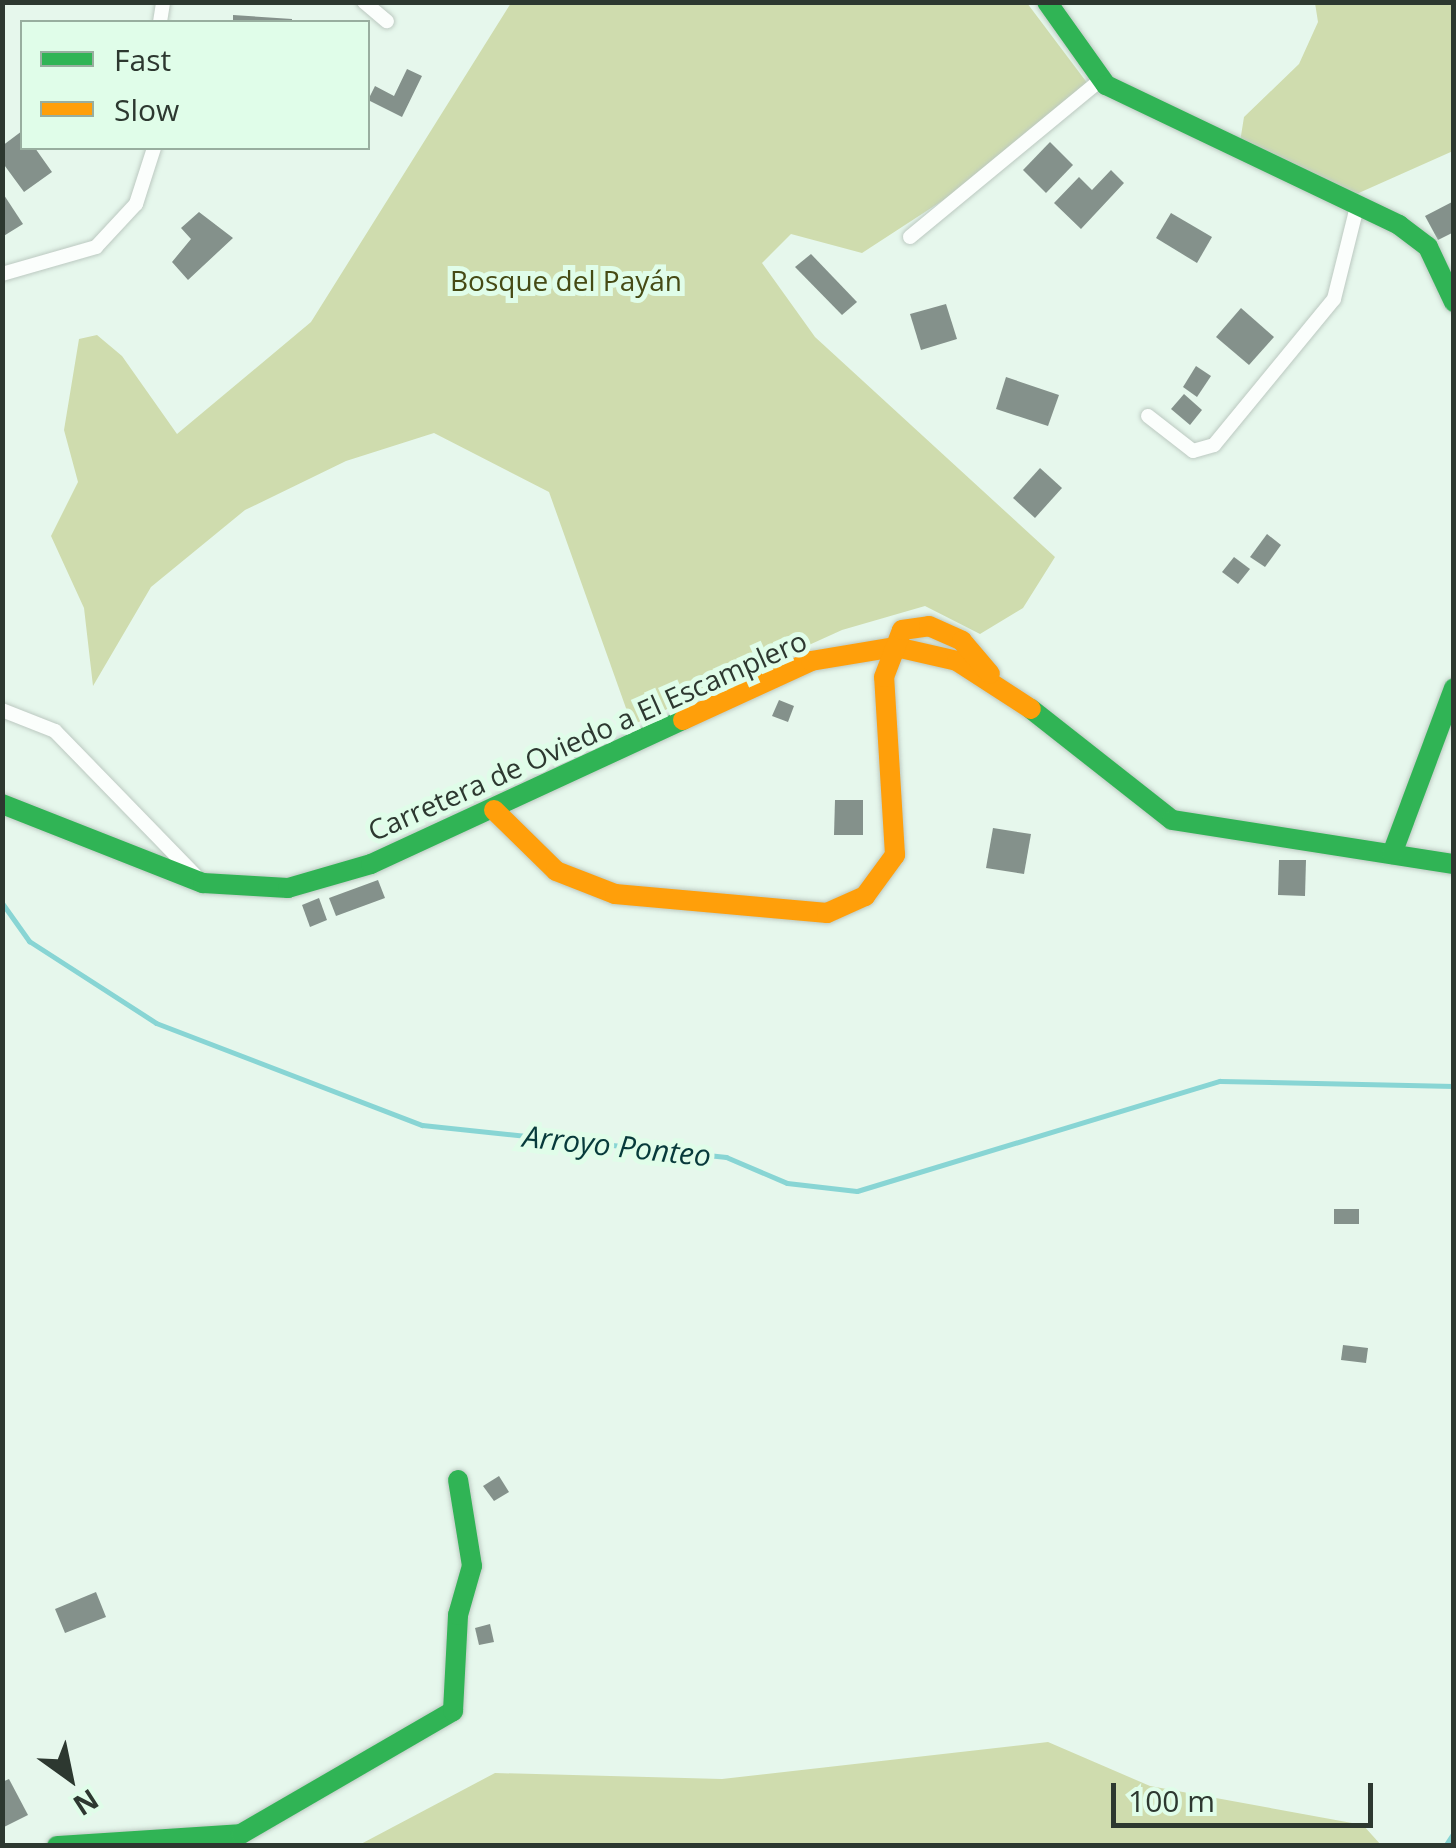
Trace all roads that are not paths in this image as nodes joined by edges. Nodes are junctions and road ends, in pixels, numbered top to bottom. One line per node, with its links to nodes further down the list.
1 (364, 2): 3 (street)
2 (1047, 2): 4 (street)
3 (388, 22)
4 (1102, 79): 6 (street); 7 (street)
5 (153, 150): 8 (street)
6 (1358, 207): 9 (street); 10 (street)
7 (910, 237)
8 (6, 273)
9 (1454, 302)
10 (1148, 416)
11 (896, 648): 15 (street, Carretera de Oviedo a El Escamplero); 15 (street); 16 (street, Carretera de Oviedo a El Escamplero)
12 (1454, 688): 16 (street)
13 (2, 710): 18 (street)
14 (2, 804): 18 (street, Carretera de Oviedo a El Escamplero)
15 (494, 810): 18 (street, Carretera de Oviedo a El Escamplero)
16 (1392, 854): 17 (street, Carretera de Oviedo a El Escamplero)
17 (1454, 864)
18 (203, 883)
19 (458, 1480): 20 (street)
20 (57, 1846)

